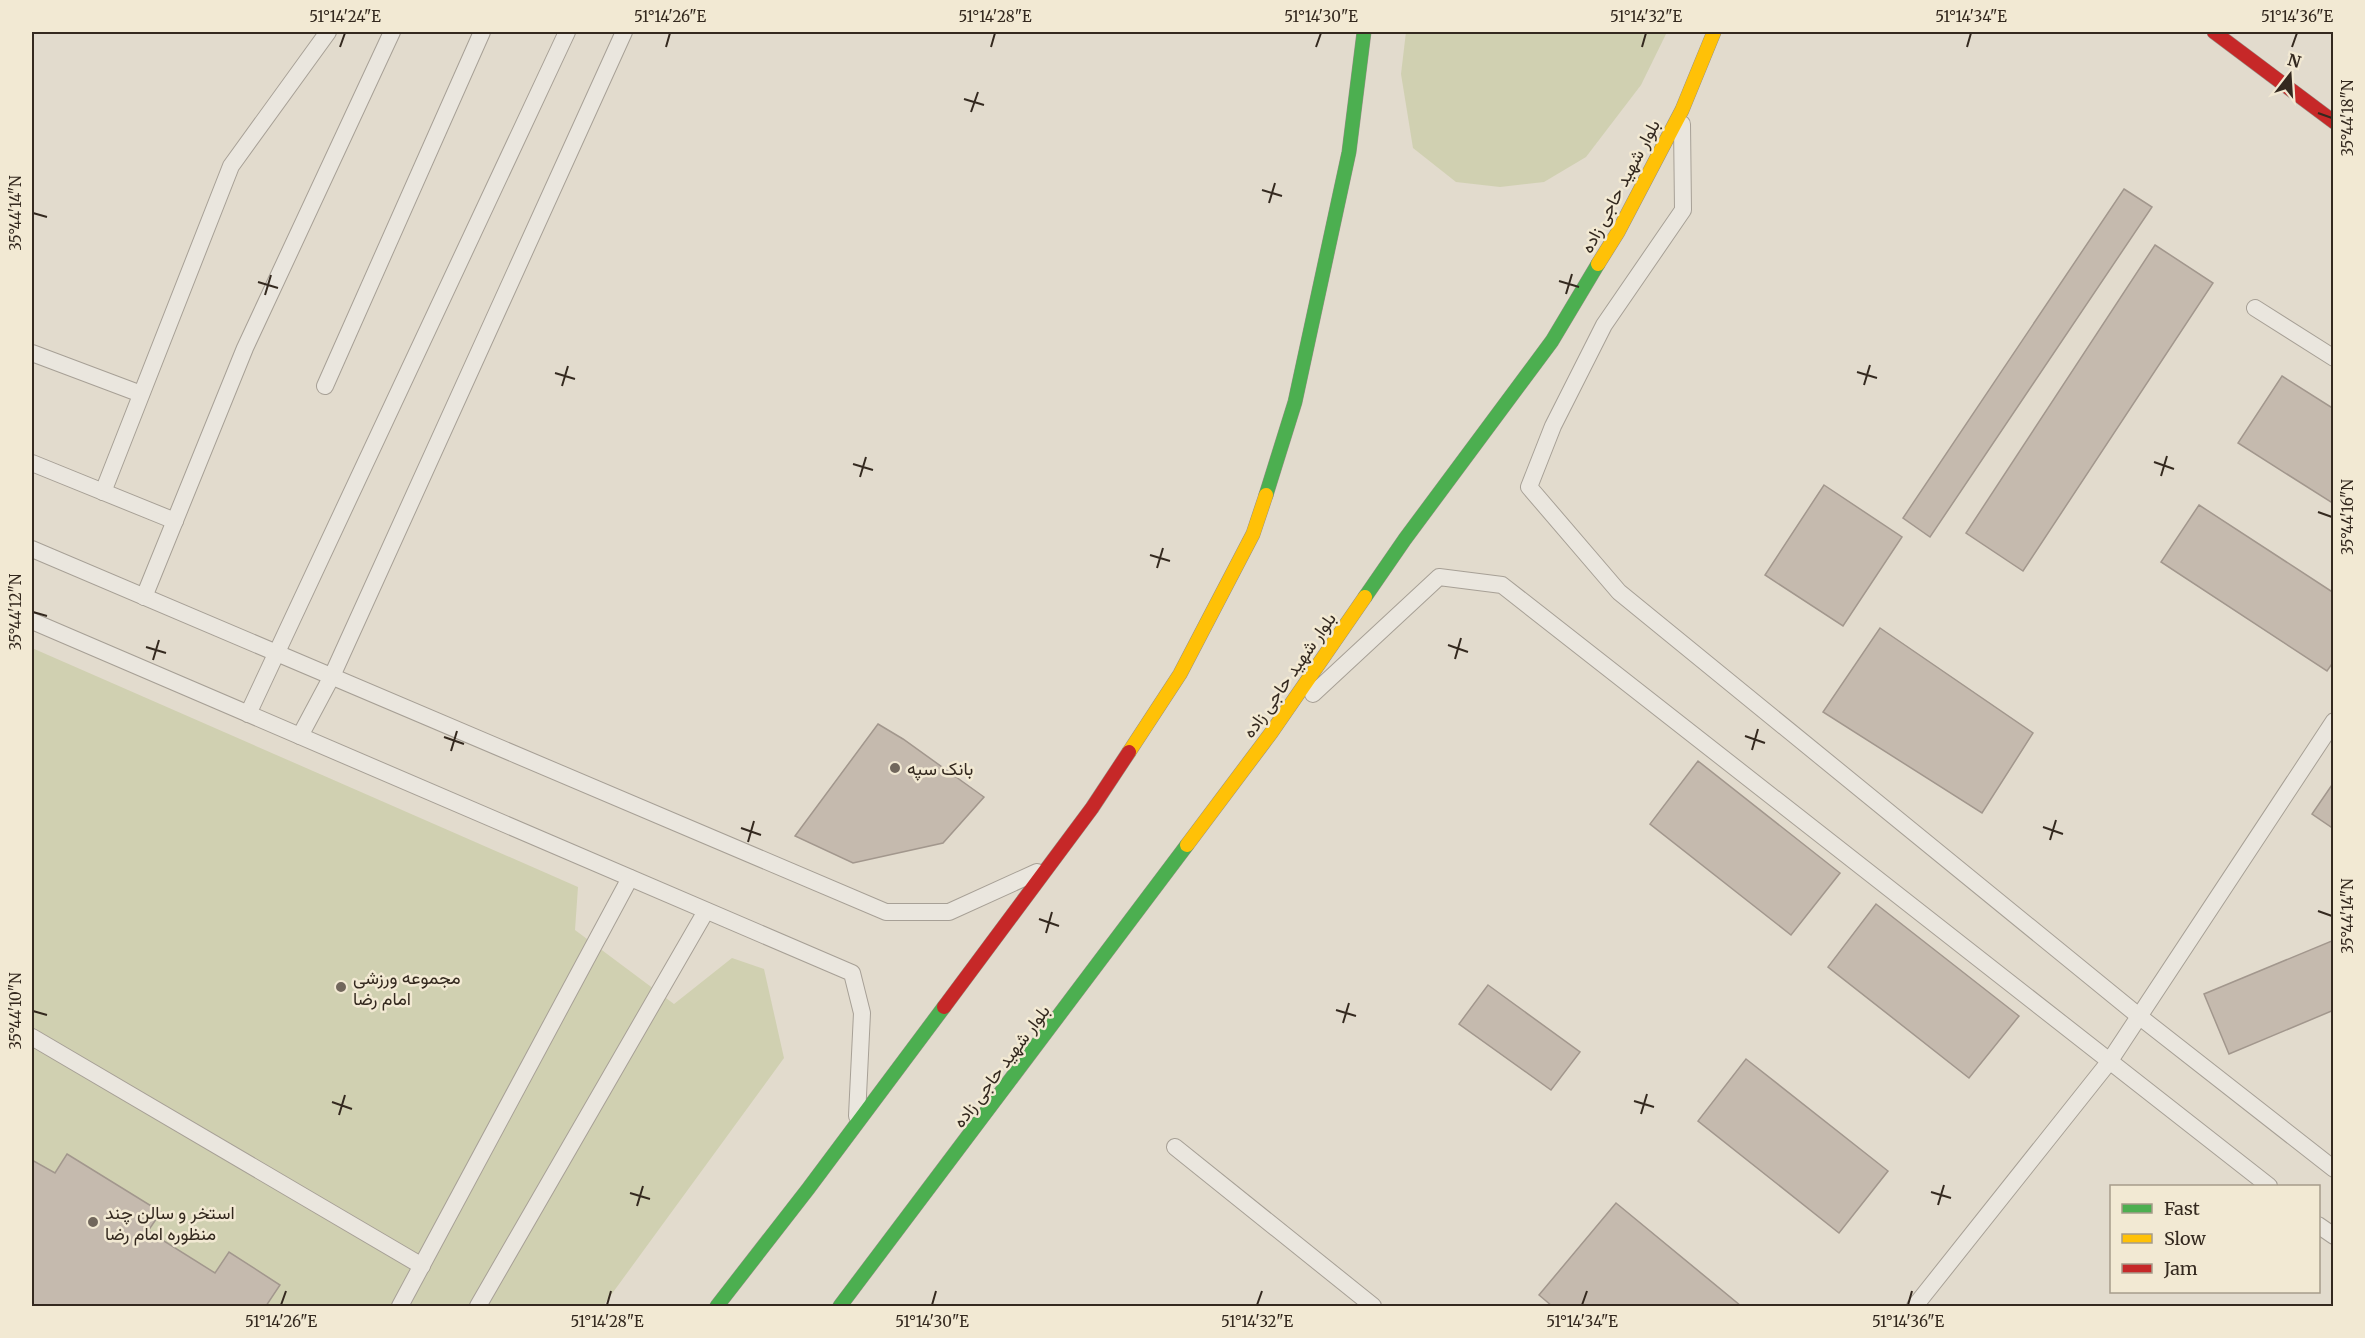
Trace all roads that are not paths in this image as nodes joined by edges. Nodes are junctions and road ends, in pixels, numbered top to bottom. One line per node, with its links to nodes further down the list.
1 (328, 32): 15 (lane)
2 (392, 32): 18 (lane)
3 (482, 32): 14 (lane)
4 (567, 32): 22 (lane)
5 (624, 32): 23 (lane)
6 (1364, 32): 28 (main road)
7 (1714, 32): 9 (main road, بلوار شهید حاجی زاده)
8 (2214, 32): 10 (main road)
9 (1682, 110): 26 (main road, بلوار شهید حاجی زاده); 31 (lane)
10 (2334, 122)
11 (2255, 308): 13 (lane)
12 (32, 353): 15 (lane)
13 (2334, 358)
14 (325, 386)
15 (141, 394): 17 (lane)
16 (32, 463): 17 (lane)
17 (103, 492): 18 (lane)
18 (175, 521): 20 (lane)
19 (32, 549): 20 (lane)
20 (144, 597): 22 (lane)
21 (32, 621): 24 (lane)
22 (277, 653): 23 (lane); 24 (lane)
23 (332, 676): 27 (lane); 28 (lane)
24 (248, 714): 27 (lane)
25 (2334, 721): 31 (lane)
26 (1271, 733): 33 (lane); 44 (main road, بلوار شهید حاجی زاده)
27 (300, 736): 29 (lane)
28 (1047, 868): 34 (main road)
29 (630, 878): 30 (lane); 40 (lane)
30 (706, 911): 34 (lane); 42 (lane)
31 (2140, 1017): 33 (lane); 36 (lane)
32 (32, 1037): 40 (lane)
33 (2109, 1062): 37 (lane); 46 (lane)
34 (856, 1123): 43 (main road)
35 (1175, 1147): 45 (lane)
36 (2334, 1169)
37 (2268, 1185)
38 (2320, 1226): 39 (lane)
39 (2334, 1236)
40 (422, 1266): 41 (lane)
41 (400, 1306)
42 (478, 1306)
43 (717, 1306)
44 (840, 1306)
45 (1372, 1306)
46 (1915, 1306)

